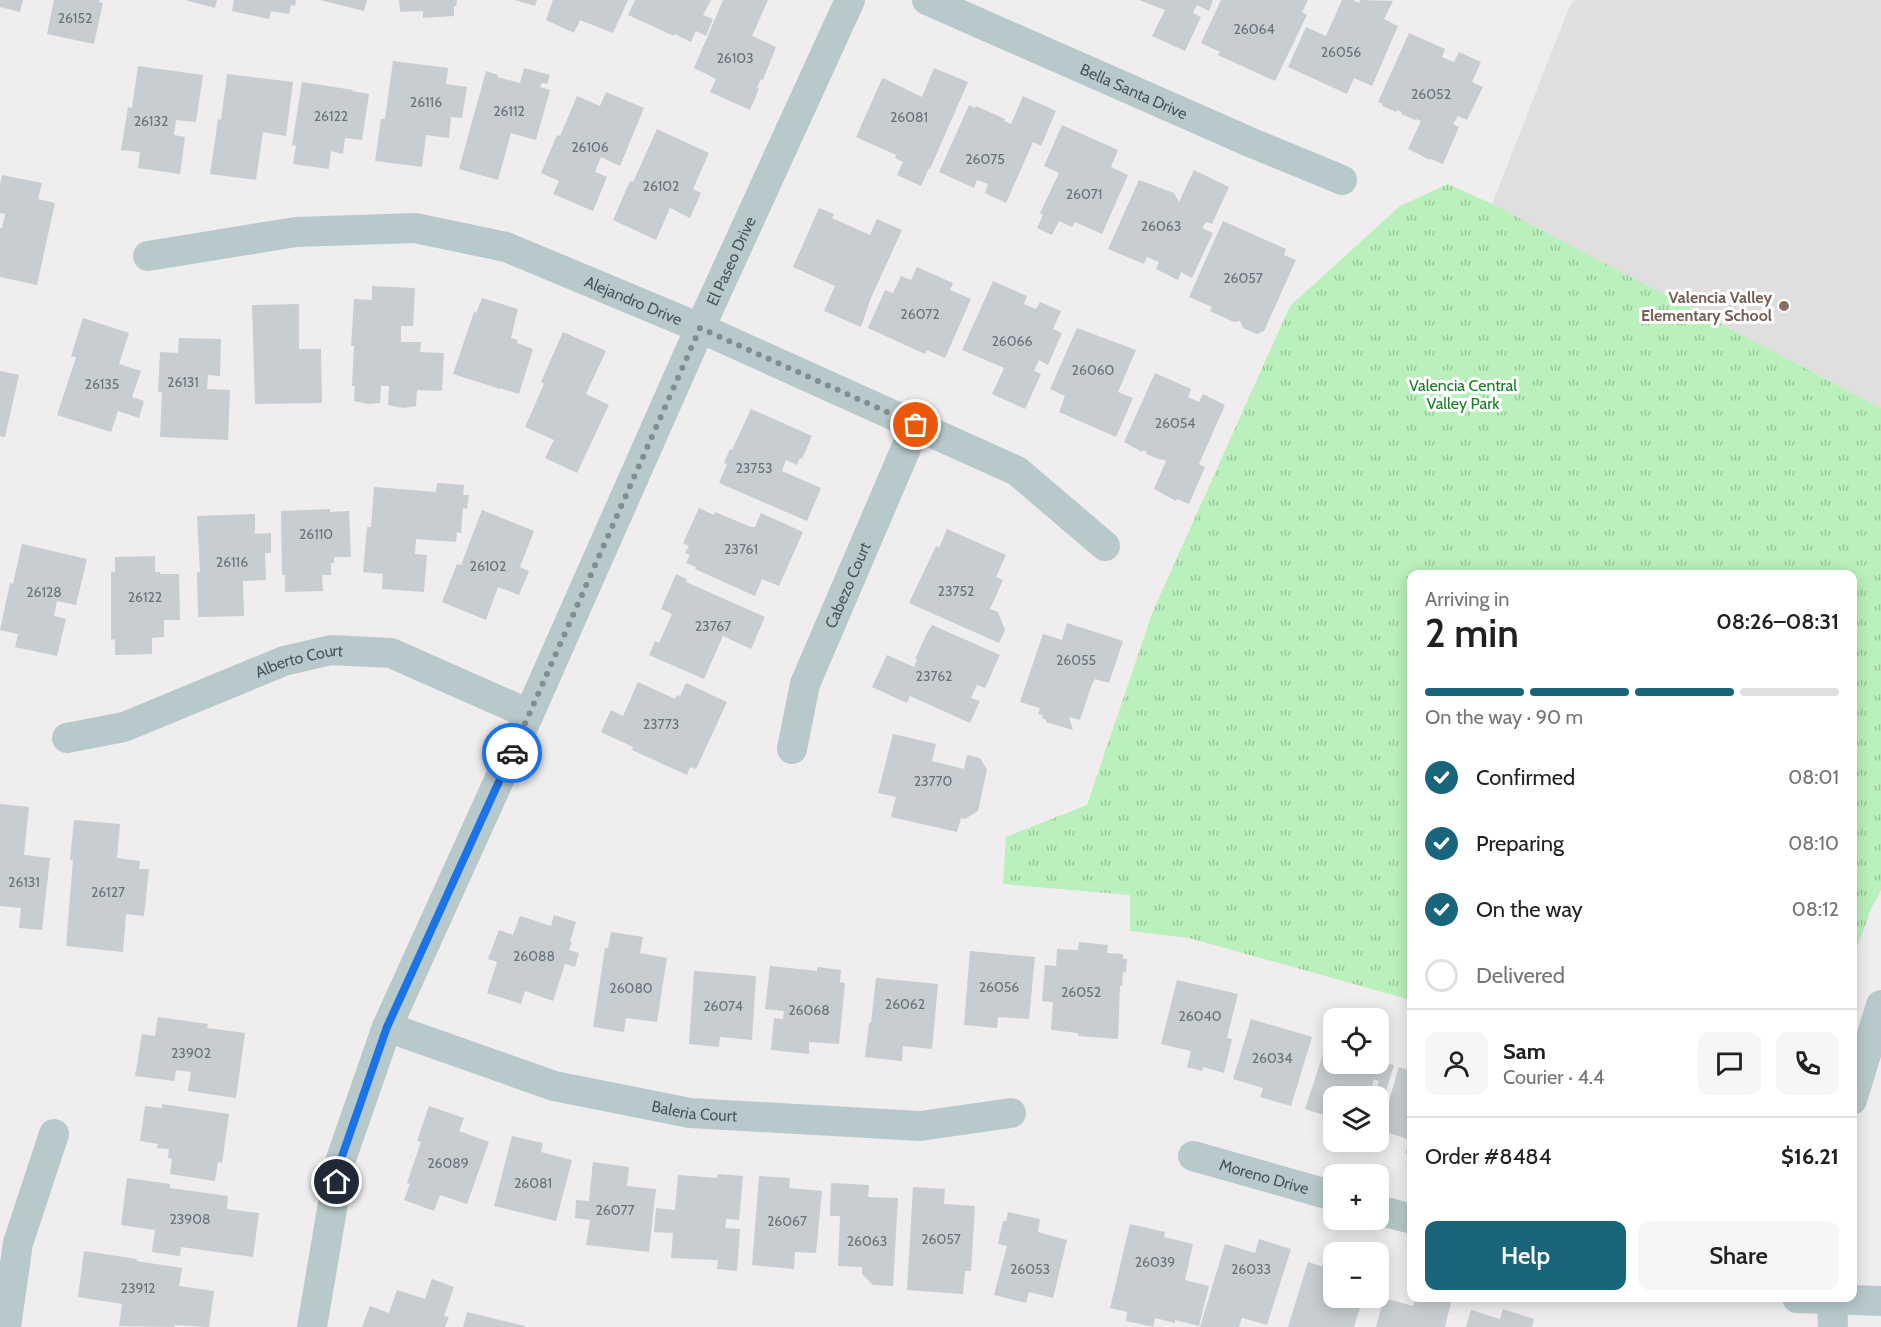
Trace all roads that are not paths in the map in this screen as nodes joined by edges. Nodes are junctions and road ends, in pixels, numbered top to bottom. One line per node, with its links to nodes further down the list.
1 (850, 0): 5 (street, El Paseo Drive)
2 (927, 0): 3 (street, Bella Santa Drive)
3 (1342, 180)
4 (148, 256): 5 (street, Alejandro Drive)
5 (700, 328): 6 (street, Alejandro Drive); 8 (street, El Paseo Drive)
6 (916, 425): 7 (street, Alejandro Drive); 10 (street, Cabezo Court)
7 (1105, 546)
8 (530, 714): 9 (street, Alberto Court); 12 (street, El Paseo Drive)
9 (67, 738)
10 (792, 749)
11 (1881, 1005): 13 (street)
12 (387, 1027): 14 (street, Baleria Court); 24 (street, El Paseo Drive)
13 (1857, 1084)
14 (1011, 1113)
15 (54, 1134): 23 (street)
16 (1193, 1156): 17 (street, Moreno Drive)
17 (1323, 1194)
18 (1389, 1213): 19 (street)
19 (1407, 1218)
20 (1881, 1301): 22 (street)
21 (1811, 1302): 22 (street)
22 (1832, 1308)
23 (6, 1327)
24 (312, 1327)

